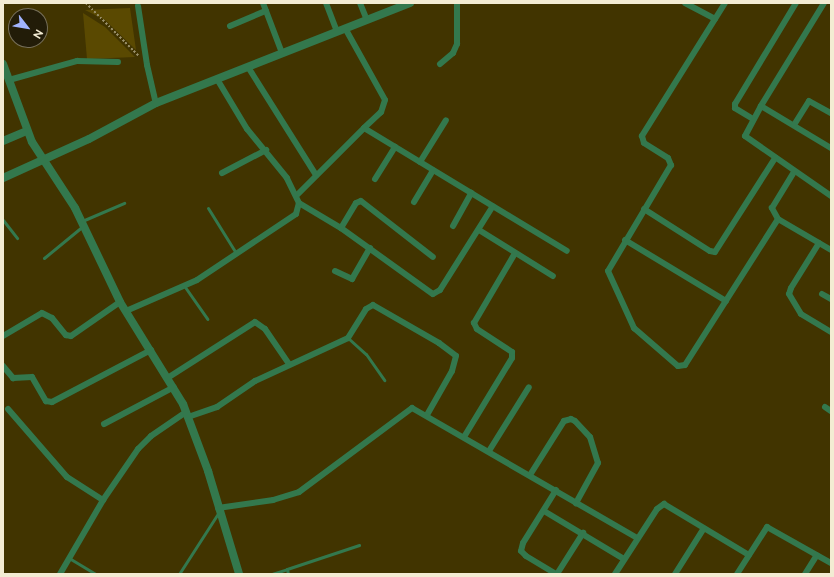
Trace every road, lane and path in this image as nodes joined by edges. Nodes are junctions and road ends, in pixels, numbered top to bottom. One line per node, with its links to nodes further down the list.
1 (86, 3): 19 (path)
2 (263, 3): 12 (street)
3 (326, 3): 17 (street)
4 (360, 3): 14 (street)
5 (409, 3): 14 (street)
6 (457, 3): 22 (street)
7 (685, 3): 13 (street)
8 (725, 3): 13 (street)
9 (796, 3): 29 (street)
10 (824, 3): 27 (street)
11 (138, 6): 26 (street)
12 (266, 11): 15 (street); 18 (street)
13 (715, 19): 55 (street)
14 (367, 20): 16 (street)
15 (230, 26)
16 (345, 28): 17 (street); 32 (street)
17 (336, 32): 18 (street)
18 (282, 53): 23 (street)
19 (139, 56)
20 (118, 62): 25 (street)
21 (3, 64): 25 (street)
22 (440, 64)
23 (248, 67): 24 (street); 44 (street)
24 (217, 79): 26 (street); 37 (street)
25 (9, 80): 33 (street)
26 (156, 103): 39 (street)
27 (761, 106): 29 (street); 31 (street)
28 (831, 113): 31 (street)
29 (753, 119): 38 (street)
30 (446, 120): 40 (street)
31 (794, 126): 36 (street)
32 (364, 128): 35 (street); 44 (street)
33 (27, 131): 34 (street); 39 (street)
34 (3, 141)
35 (395, 147): 40 (street); 46 (street)
36 (831, 148)
37 (266, 150): 43 (street); 48 (street)
38 (775, 158): 42 (street); 55 (street)
39 (42, 160): 45 (street); 58 (street)
40 (420, 162): 41 (street)
41 (433, 170): 47 (street); 50 (street)
42 (794, 172): 49 (street); 56 (street)
43 (222, 173)
44 (316, 175): 48 (street)
45 (3, 178)
46 (375, 179)
47 (471, 193): 53 (street); 59 (street)
48 (296, 195): 52 (street)
49 (831, 196)
50 (414, 202)
51 (124, 203): 58 (lane)
52 (299, 203): 60 (street); 69 (street)
53 (493, 206): 61 (street); 67 (street)
54 (208, 208): 69 (lane)
55 (644, 209): 63 (street)
56 (778, 219): 64 (street); 77 (street)
57 (3, 220): 62 (lane)
58 (83, 223): 71 (lane); 78 (street)
59 (453, 226)
60 (341, 228): 65 (street); 70 (street)
61 (479, 230): 65 (street); 68 (street)
62 (17, 238)
63 (625, 240): 77 (street); 77 (street)
64 (819, 243): 66 (street); 81 (street)
65 (370, 248): 72 (street)
66 (831, 250)
67 (568, 251)
68 (515, 253): 73 (street); 97 (street)
69 (237, 255): 74 (street)
70 (433, 257)
71 (44, 258)
72 (335, 271)
73 (553, 276)
74 (185, 287): 79 (street); 80 (lane)
75 (822, 294): 76 (street)
76 (831, 299)
77 (726, 301)
78 (120, 302): 79 (street); 82 (street)
79 (126, 311): 84 (street)
80 (207, 319)
81 (831, 332)
82 (3, 336)
83 (348, 338): 85 (street); 88 (lane); 95 (street)
84 (151, 350): 86 (street); 87 (street)
85 (289, 364): 87 (street); 94 (street)
86 (3, 366)
87 (169, 378): 89 (street)
88 (384, 380)
89 (174, 387): 94 (street); 96 (street)
90 (529, 387): 98 (street)
91 (825, 407): 93 (street)
92 (8, 409): 101 (street)
93 (831, 411)
94 (187, 414): 101 (street); 103 (street)
95 (427, 415): 97 (street); 103 (street)
96 (104, 424)
97 (464, 437): 98 (street)
98 (489, 452): 99 (street)
99 (530, 476): 100 (street); 102 (street)
100 (556, 490): 102 (street); 104 (street)
101 (103, 500): 111 (street)
102 (576, 503): 107 (street)
103 (218, 510): 117 (lane); 118 (street)
104 (544, 511): 106 (street); 121 (street)
105 (704, 528): 107 (street); 109 (street); 123 (street)
106 (583, 533): 112 (street); 121 (street)
107 (637, 538): 112 (street)
108 (359, 545): 114 (lane)
109 (749, 555): 110 (street); 124 (street)
110 (817, 555): 113 (street); 125 (street)
111 (69, 558): 115 (street); 116 (lane)
112 (624, 559): 122 (street)
113 (831, 563)
114 (287, 569): 119 (lane); 120 (lane)
115 (60, 574)
116 (96, 574)
117 (179, 574)
118 (239, 574)
119 (272, 574)
120 (288, 574)
121 (557, 574)
122 (615, 574)
123 (676, 574)
124 (737, 574)
125 (805, 574)

